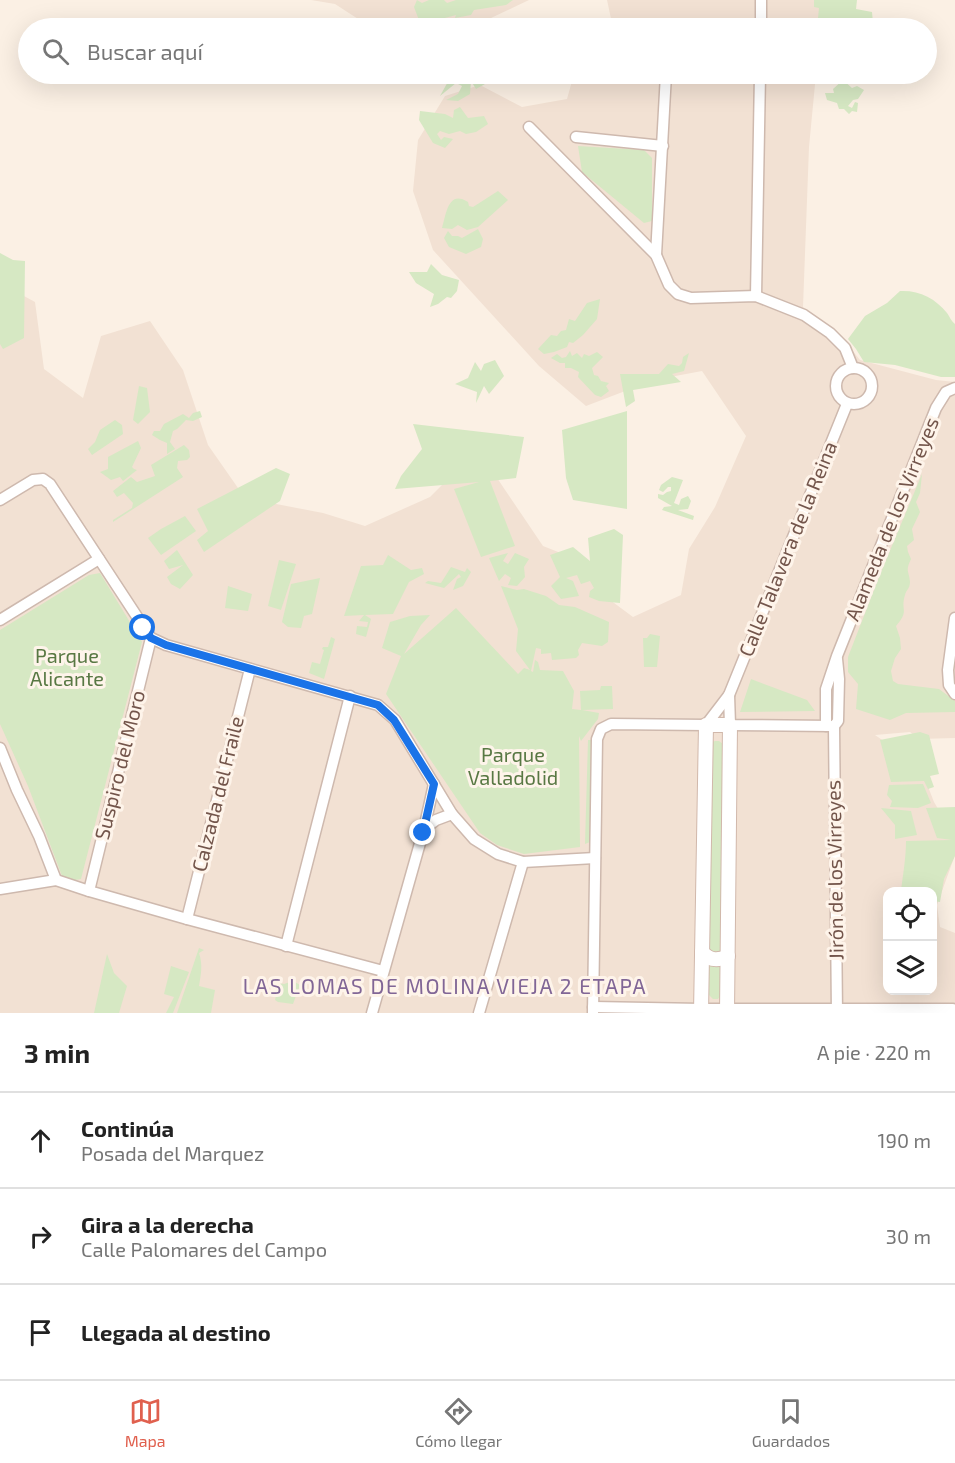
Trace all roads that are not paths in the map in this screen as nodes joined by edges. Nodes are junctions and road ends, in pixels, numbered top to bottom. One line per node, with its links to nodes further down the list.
1 (761, 0): 2 (street)
2 (761, 18)
3 (666, 84): 7 (street)
4 (760, 84): 9 (street)
5 (529, 127): 8 (street)
6 (576, 136): 7 (street)
7 (663, 146): 8 (street)
8 (656, 255): 9 (street)
9 (756, 296): 10 (street)
10 (854, 368): 12 (street); 12 (street)
11 (955, 388): 24 (street, Alameda de los Virreyes)
12 (848, 404): 20 (street, Calle Talavera de la Reina)
13 (0, 500): 14 (street)
14 (99, 559): 16 (street); 17 (street)
15 (955, 618): 19 (street)
16 (0, 620)
17 (151, 638): 18 (street); 35 (street, Suspiro del Moro)
18 (250, 669): 21 (street); 36 (street, Calzada del Fraile)
19 (955, 694)
20 (729, 695): 22 (street); 23 (street)
21 (350, 696): 26 (street); 37 (street)
22 (706, 725): 23 (street); 28 (street); 31 (street)
23 (730, 725): 24 (street); 27 (street)
24 (830, 726): 45 (street, Jirón de los Virreyes)
25 (0, 748): 33 (street)
26 (434, 784): 29 (street); 30 (street)
27 (729, 786): 28 (street); 39 (street)
28 (705, 787): 38 (street)
29 (452, 813): 30 (street); 32 (street)
30 (424, 829): 40 (street)
31 (595, 858): 32 (street); 42 (street)
32 (523, 862): 48 (street)
33 (56, 880): 34 (street); 35 (street)
34 (0, 889)
35 (89, 891): 36 (street)
36 (187, 919): 37 (street)
37 (286, 946): 40 (street)
38 (702, 952): 39 (street); 43 (street)
39 (728, 956): 44 (street)
40 (384, 971): 47 (street)
41 (953, 1009): 46 (street)
42 (593, 1010): 43 (street)
43 (701, 1011): 44 (street)
44 (727, 1011): 45 (street)
45 (837, 1011): 46 (street)
46 (928, 1011)
47 (372, 1013)
48 (479, 1013)

